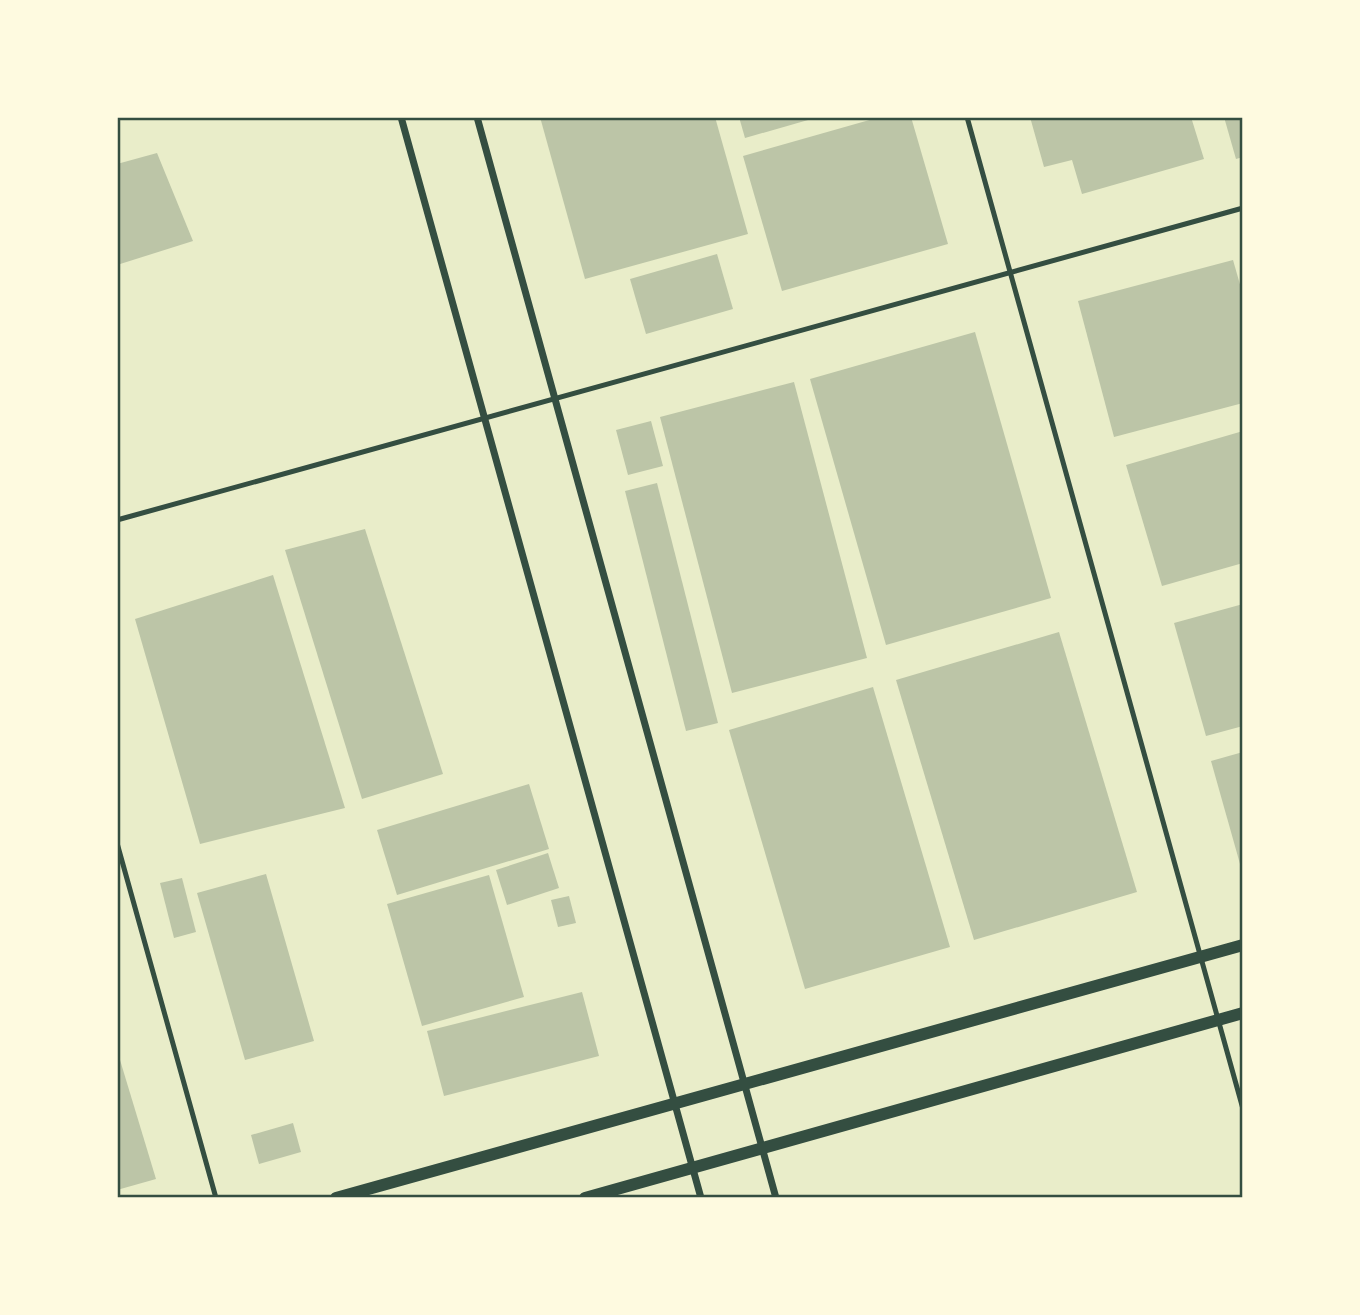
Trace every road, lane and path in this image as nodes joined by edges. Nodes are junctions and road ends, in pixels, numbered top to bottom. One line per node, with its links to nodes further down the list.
1 (401, 117): 7 (street)
2 (477, 117): 6 (street)
3 (967, 117): 5 (lane)
4 (1243, 208): 5 (lane)
5 (1010, 272): 6 (lane); 11 (lane)
6 (554, 399): 7 (lane); 14 (street)
7 (484, 418): 8 (lane); 15 (street)
8 (117, 520)
9 (117, 843): 19 (lane)
10 (1243, 945): 11 (street)
11 (1200, 957): 13 (lane); 14 (street)
12 (1243, 1013): 13 (street)
13 (1218, 1020): 16 (lane); 17 (street)
14 (745, 1084): 15 (street); 17 (street)
15 (675, 1103): 18 (street); 20 (street)
16 (1243, 1109)
17 (762, 1148): 18 (street); 23 (street)
18 (692, 1168): 21 (street); 22 (street)
19 (216, 1198)
20 (336, 1198)
21 (585, 1198)
22 (701, 1198)
23 (776, 1198)

